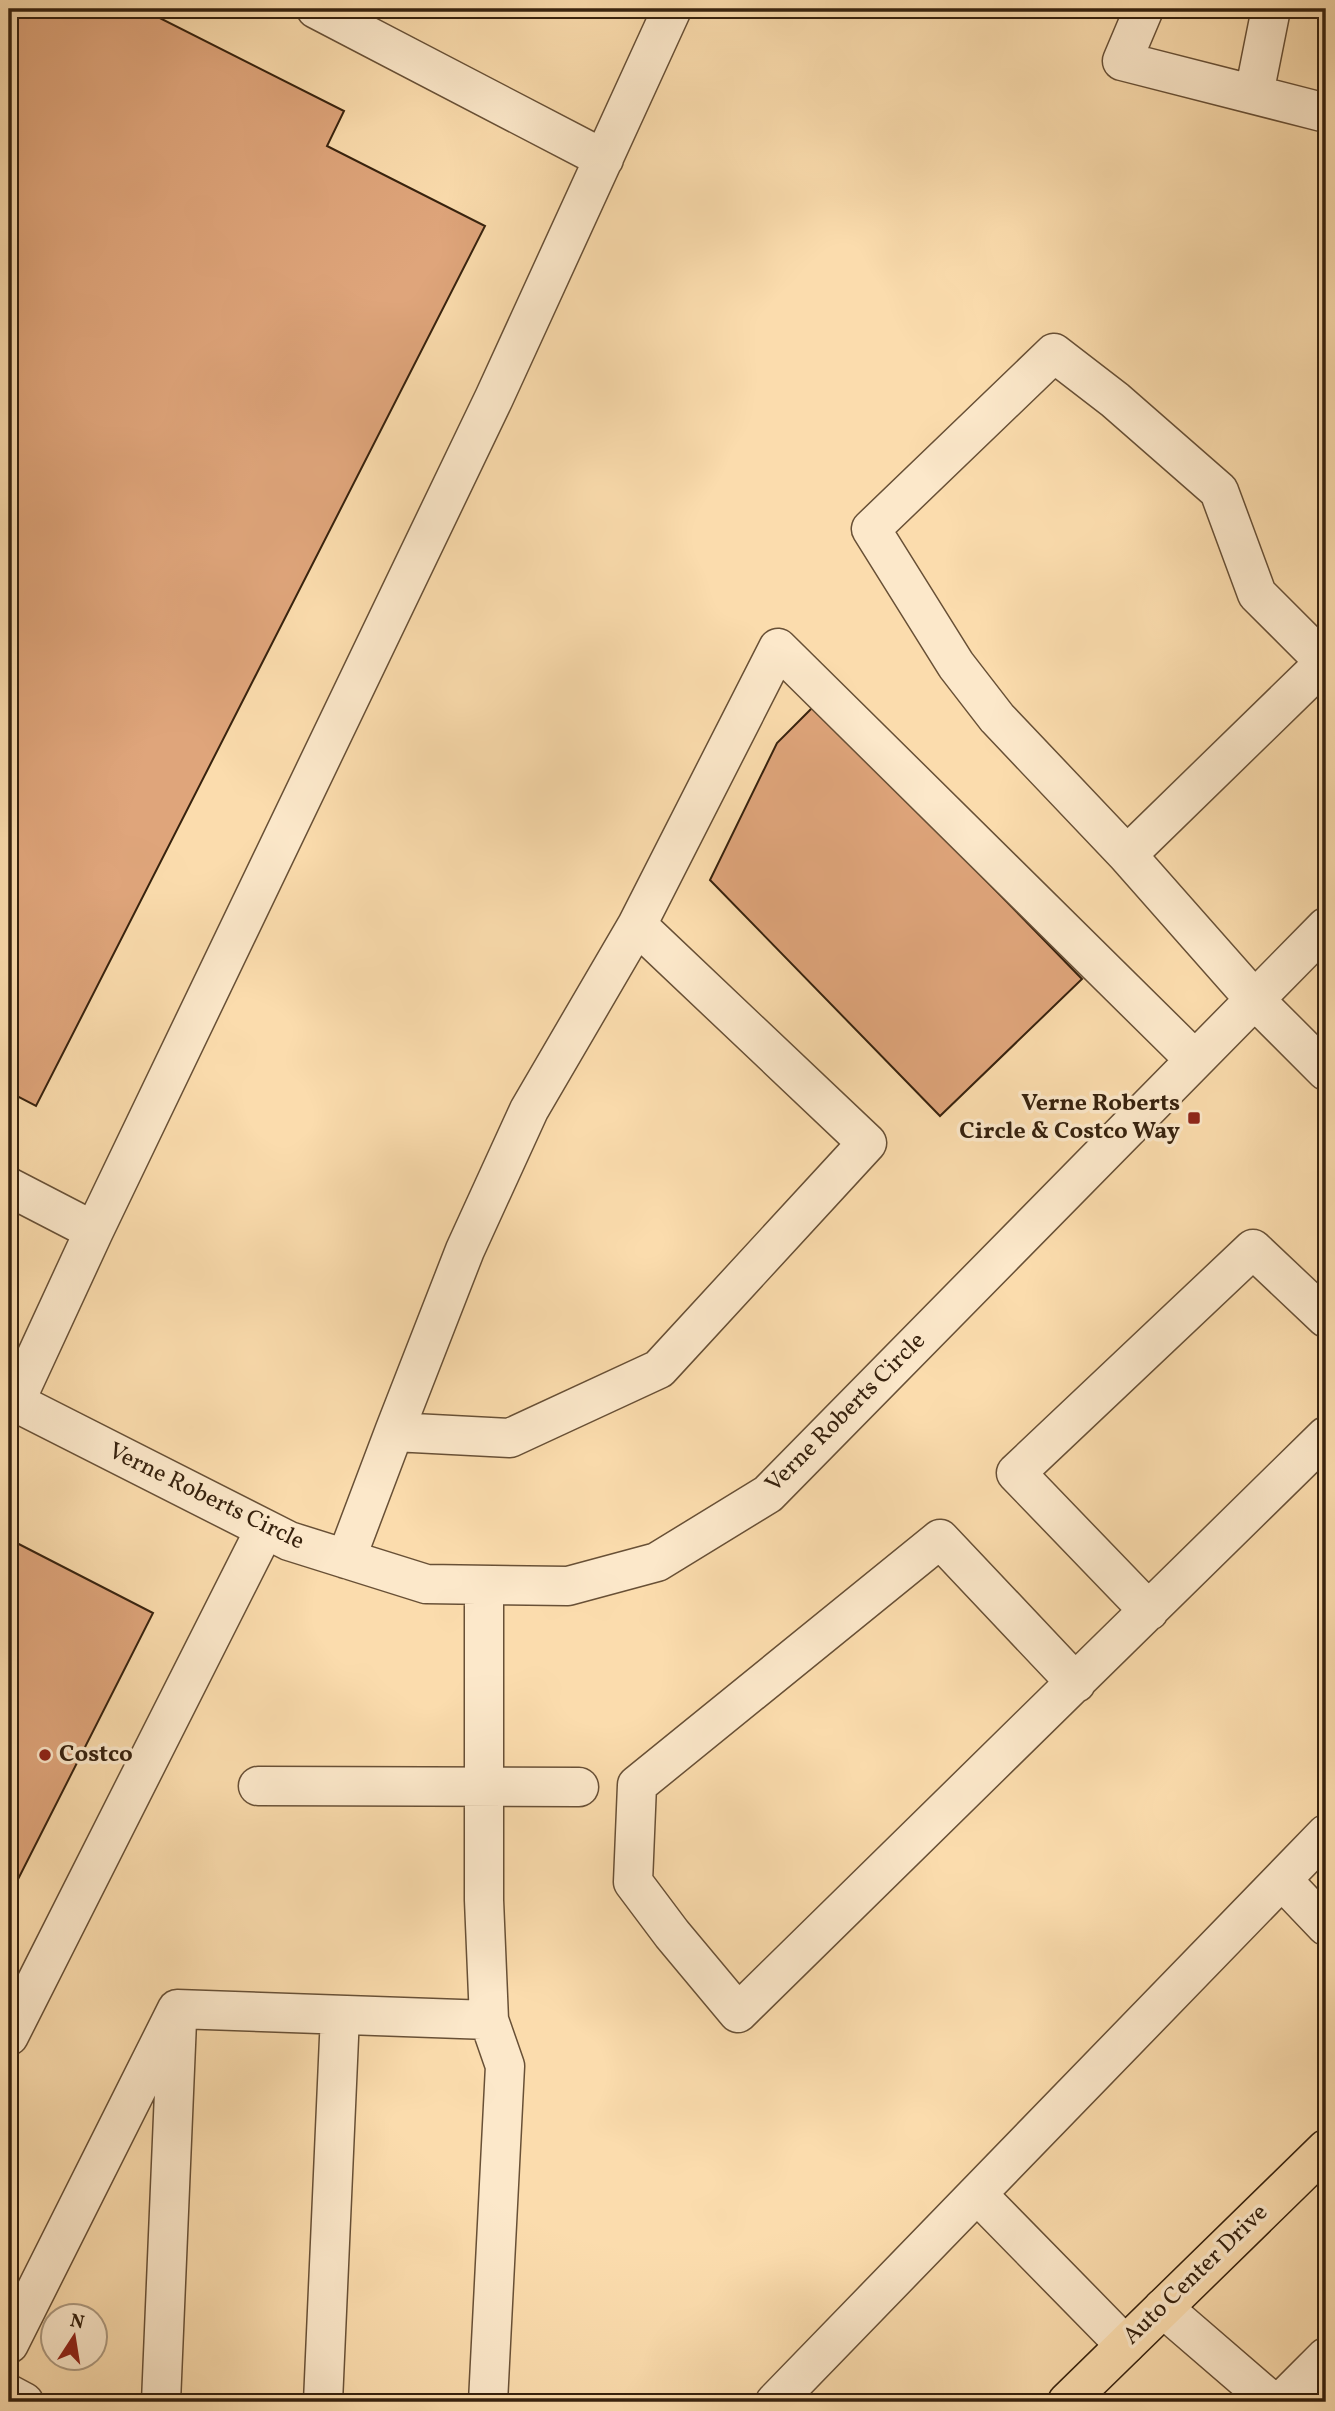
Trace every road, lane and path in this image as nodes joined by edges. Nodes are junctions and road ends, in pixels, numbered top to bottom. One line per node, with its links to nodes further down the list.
1 (316, 9): 7 (street)
2 (672, 9): 7 (street)
3 (1144, 9): 5 (street)
4 (1271, 9): 5 (street)
5 (1254, 94): 6 (street)
6 (1326, 113)
7 (604, 159): 16 (street)
8 (1326, 661): 9 (street); 9 (street)
9 (1126, 855): 12 (street)
10 (637, 925): 13 (street); 19 (street); 19 (street)
11 (1326, 927): 12 (street, Verne Roberts Circle)
12 (1255, 1000): 13 (street, Verne Roberts Circle); 14 (street)
13 (1195, 1060): 23 (street, Verne Roberts Circle)
14 (1326, 1071)
15 (9, 1187): 16 (street)
16 (94, 1231): 18 (street)
17 (1326, 1318): 24 (street)
18 (12, 1400): 21 (street, Verne Roberts Circle)
19 (394, 1432): 22 (street)
20 (1326, 1436): 24 (street)
21 (265, 1529): 22 (street, Verne Roberts Circle); 35 (street)
22 (346, 1559): 23 (street, Verne Roberts Circle)
23 (484, 1585): 27 (street)
24 (1149, 1612): 25 (street)
25 (1076, 1683): 25 (street)
26 (258, 1786): 27 (street)
27 (483, 1786): 28 (street); 34 (street)
28 (579, 1787)
29 (1326, 1834): 30 (street)
30 (1282, 1880): 31 (street); 37 (street)
31 (1326, 1926)
32 (177, 2009): 33 (street); 39 (street); 44 (street)
33 (340, 2015): 34 (street); 45 (street)
34 (489, 2020): 46 (street)
35 (9, 2036)
36 (1326, 2149): 38 (main road, Auto Center Drive)
37 (977, 2194): 40 (street); 47 (street)
38 (1163, 2308): 40 (main road, Auto Center Drive); 49 (street)
39 (9, 2344)
40 (1125, 2345): 48 (main road, Auto Center Drive)
41 (1326, 2357): 50 (street)
42 (9, 2395): 43 (street)
43 (24, 2402)
44 (161, 2402)
45 (323, 2402)
46 (488, 2402)
47 (775, 2402)
48 (1067, 2402)
49 (1272, 2402)
50 (1281, 2402)

